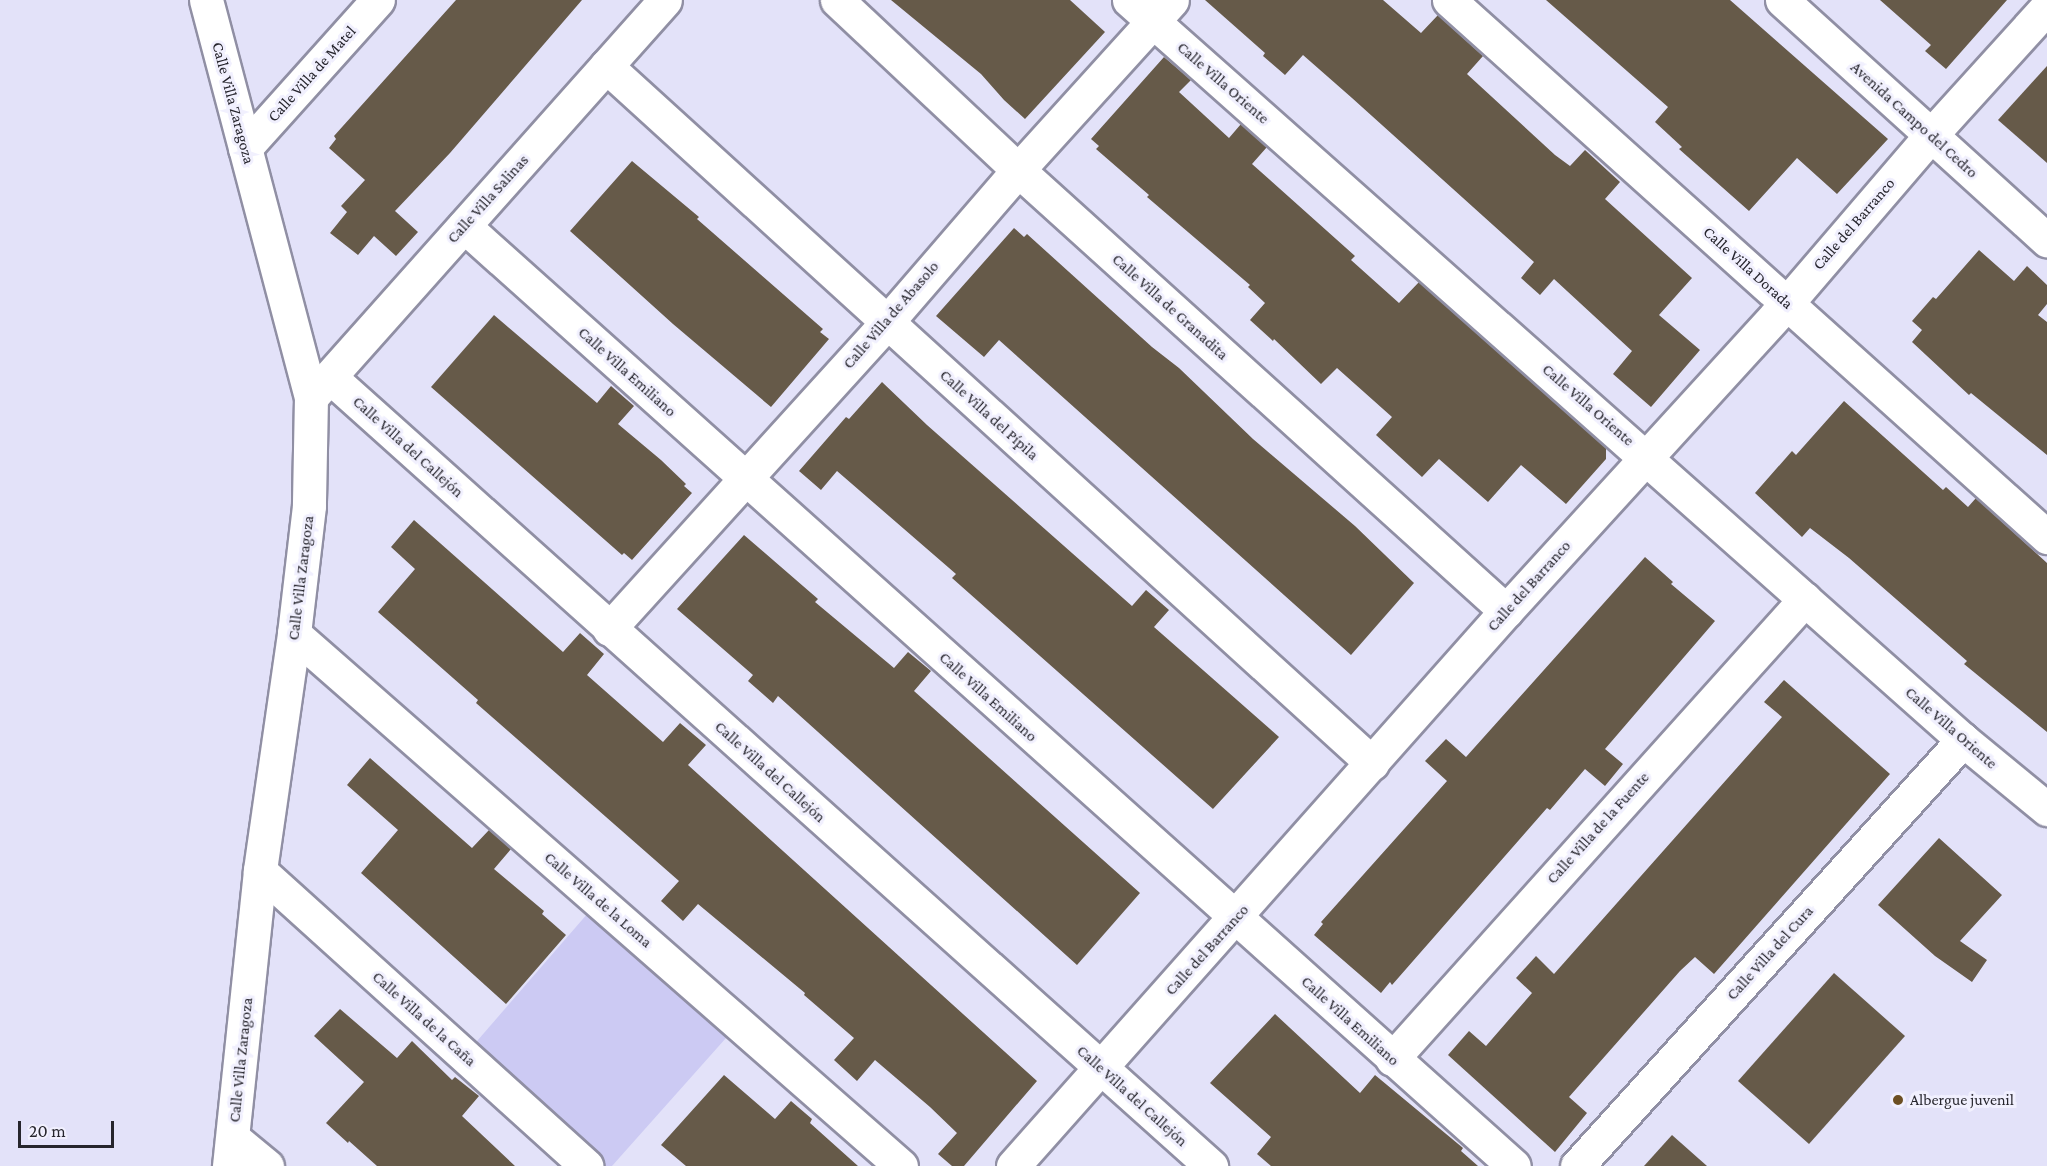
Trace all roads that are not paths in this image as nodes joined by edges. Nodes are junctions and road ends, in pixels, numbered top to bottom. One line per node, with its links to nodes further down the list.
1 (206, 0): 12 (street, Calle Villa Zaragoza)
2 (378, 0): 12 (street, Calle Villa de Matel)
3 (665, 0): 10 (street, Calle Villa Salinas)
4 (837, 0): 13 (street, Calle Villa de Granadita)
5 (1129, 0): 9 (street, Calle Villa Oriente)
6 (1449, 0): 16 (street, Calle Villa Dorada)
7 (1782, 0): 11 (street, Avenida Campo del Cedro)
8 (2047, 7): 11 (street, Calle del Barranco)
9 (1163, 11): 13 (street, Calle Villa de Abasolo); 19 (street, Calle Villa Oriente)
10 (606, 66): 14 (street, Calle Villa Salinas); 17 (street, Calle Villa del Pípila)
11 (1931, 135): 15 (street, Avenida Campo del Cedro); 16 (street, Calle del Barranco)
12 (245, 148): 18 (street, Calle Villa Zaragoza)
13 (1018, 170): 17 (street, Calle Villa de Abasolo); 23 (street, Calle Villa de Granadita)
14 (464, 226): 18 (street, Calle Villa Salinas); 20 (street, Calle Villa Emiliano)
15 (2047, 240)
16 (1786, 303): 19 (street, Calle del Barranco); 21 (street, Calle Villa Dorada)
17 (887, 322): 20 (street, Calle Villa de Abasolo); 27 (street, Calle Villa del Pípila)
18 (321, 387): 24 (street, Calle Villa del Callejón); 25 (street, Calle Villa Zaragoza)
19 (1647, 458): 22 (street, Calle Villa Oriente); 23 (street, Calle del Barranco)
20 (744, 478): 24 (street, Calle Villa de Abasolo); 30 (street, Calle Villa Emiliano)
21 (2047, 537)
22 (1804, 598): 26 (street, Calle Villa Oriente); 31 (street, Calle Villa de la Fuente)
23 (1506, 611): 27 (street, Calle del Barranco)
24 (609, 629): 32 (street, Calle Villa del Callejón)
25 (294, 634): 29 (street, Calle Villa Zaragoza); 36 (street, Calle Villa de la Loma)
26 (1963, 740): 28 (street, Calle Villa Oriente); 40 (street, Calle Villa del Cura)
27 (1372, 763): 30 (street, Calle del Barranco)
28 (2047, 809)
29 (260, 871): 33 (street, Calle Villa Zaragoza); 35 (street, Calle Villa de la Caña)
30 (1235, 918): 31 (street, Calle Villa Emiliano); 32 (street, Calle del Barranco)
31 (1392, 1059): 39 (street, Calle Villa Emiliano)
32 (1101, 1068): 37 (street, Calle del Barranco); 38 (street, Calle Villa del Callejón)
33 (231, 1152): 34 (street)
34 (267, 1166)
35 (588, 1166)
36 (901, 1166)
37 (1013, 1166)
38 (1211, 1166)
39 (1514, 1166)
40 (1577, 1166)

